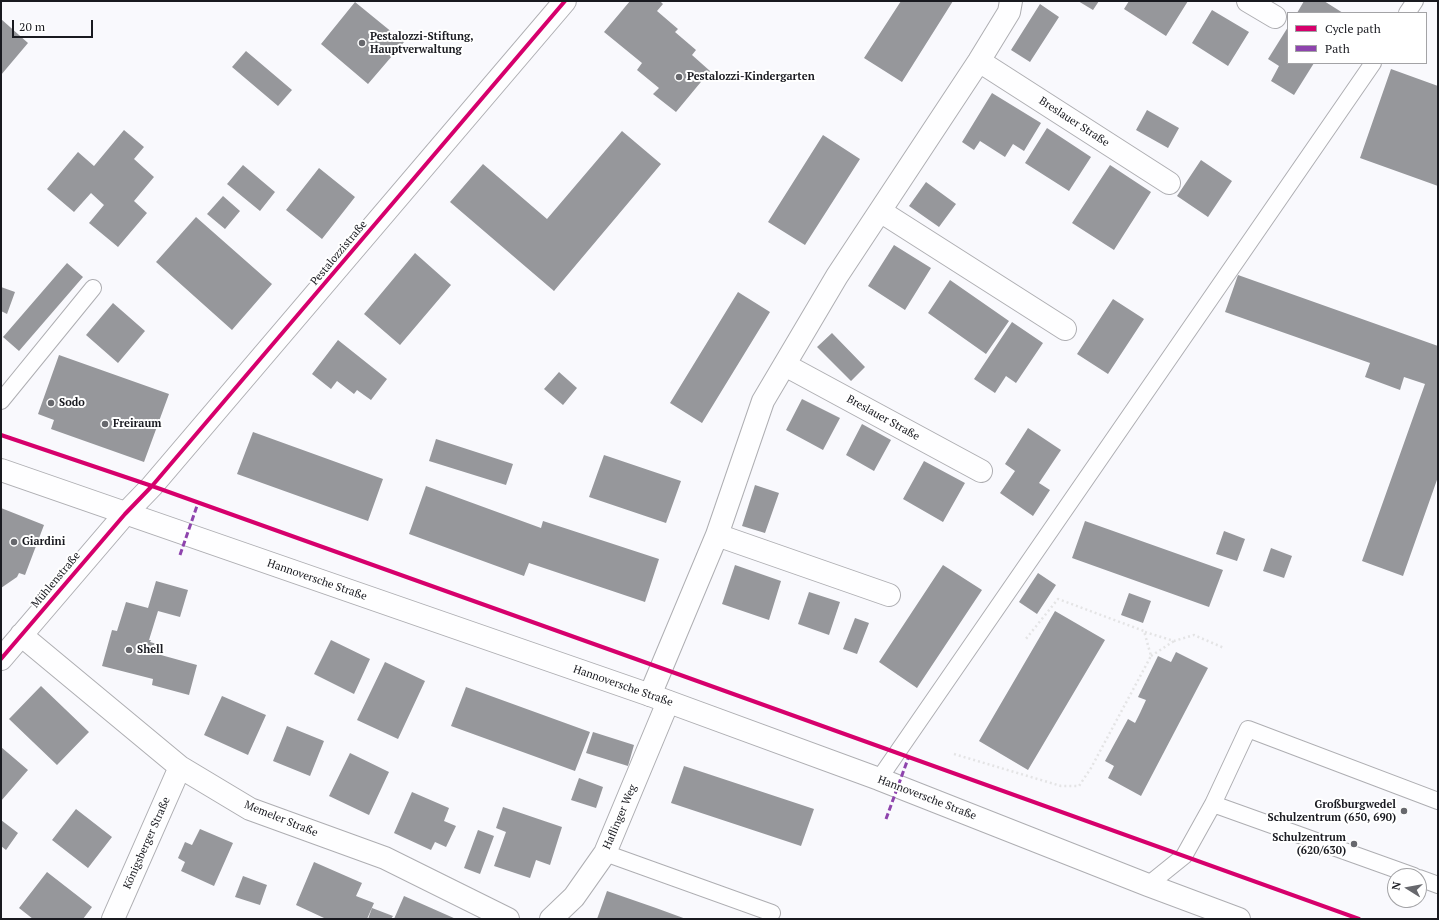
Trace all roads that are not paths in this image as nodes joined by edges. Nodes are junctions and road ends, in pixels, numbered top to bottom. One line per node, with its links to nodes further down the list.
1 (565, 1): 17 (street, Pestalozzistraße)
2 (1011, 1): 7 (street)
3 (1248, 1): 6 (street)
4 (1416, 1): 5 (lane)
5 (1408, 12)
6 (1275, 17)
7 (979, 61): 9 (street, Breslauer Straße); 10 (street)
8 (1372, 64): 24 (lane)
9 (1169, 182)
10 (880, 211): 12 (street); 13 (street)
11 (93, 288): 14 (lane)
12 (1065, 329)
13 (785, 365): 16 (street, Breslauer Straße); 18 (street)
14 (1, 400)
15 (1, 470): 17 (street, Hannoversche Straße)
16 (981, 471)
17 (125, 514): 20 (street, Mühlenstraße); 22 (street, Hannoversche Straße)
18 (717, 535): 19 (street); 22 (street)
19 (889, 595)
20 (21, 635): 21 (street, Mühlenstraße); 23 (street, Memeler Straße)
21 (1, 659)
22 (659, 699): 24 (street, Hannoversche Straße); 27 (street, Haflinger Weg)
23 (180, 767): 33 (street, Königsberger Straße); 34 (street, Memeler Straße)
24 (879, 779): 30 (street, Hannoversche Straße)
25 (1438, 801): 26 (lane)
26 (1213, 804): 28 (lane); 30 (lane)
27 (605, 854): 32 (lane); 35 (street, Haflinger Weg)
28 (1392, 868)
29 (1427, 881): 31 (lane)
30 (1148, 885): 36 (street, Hannoversche Straße)
31 (1438, 885)
32 (772, 913)
33 (114, 919)
34 (508, 919)
35 (550, 919)
36 (1240, 919)

